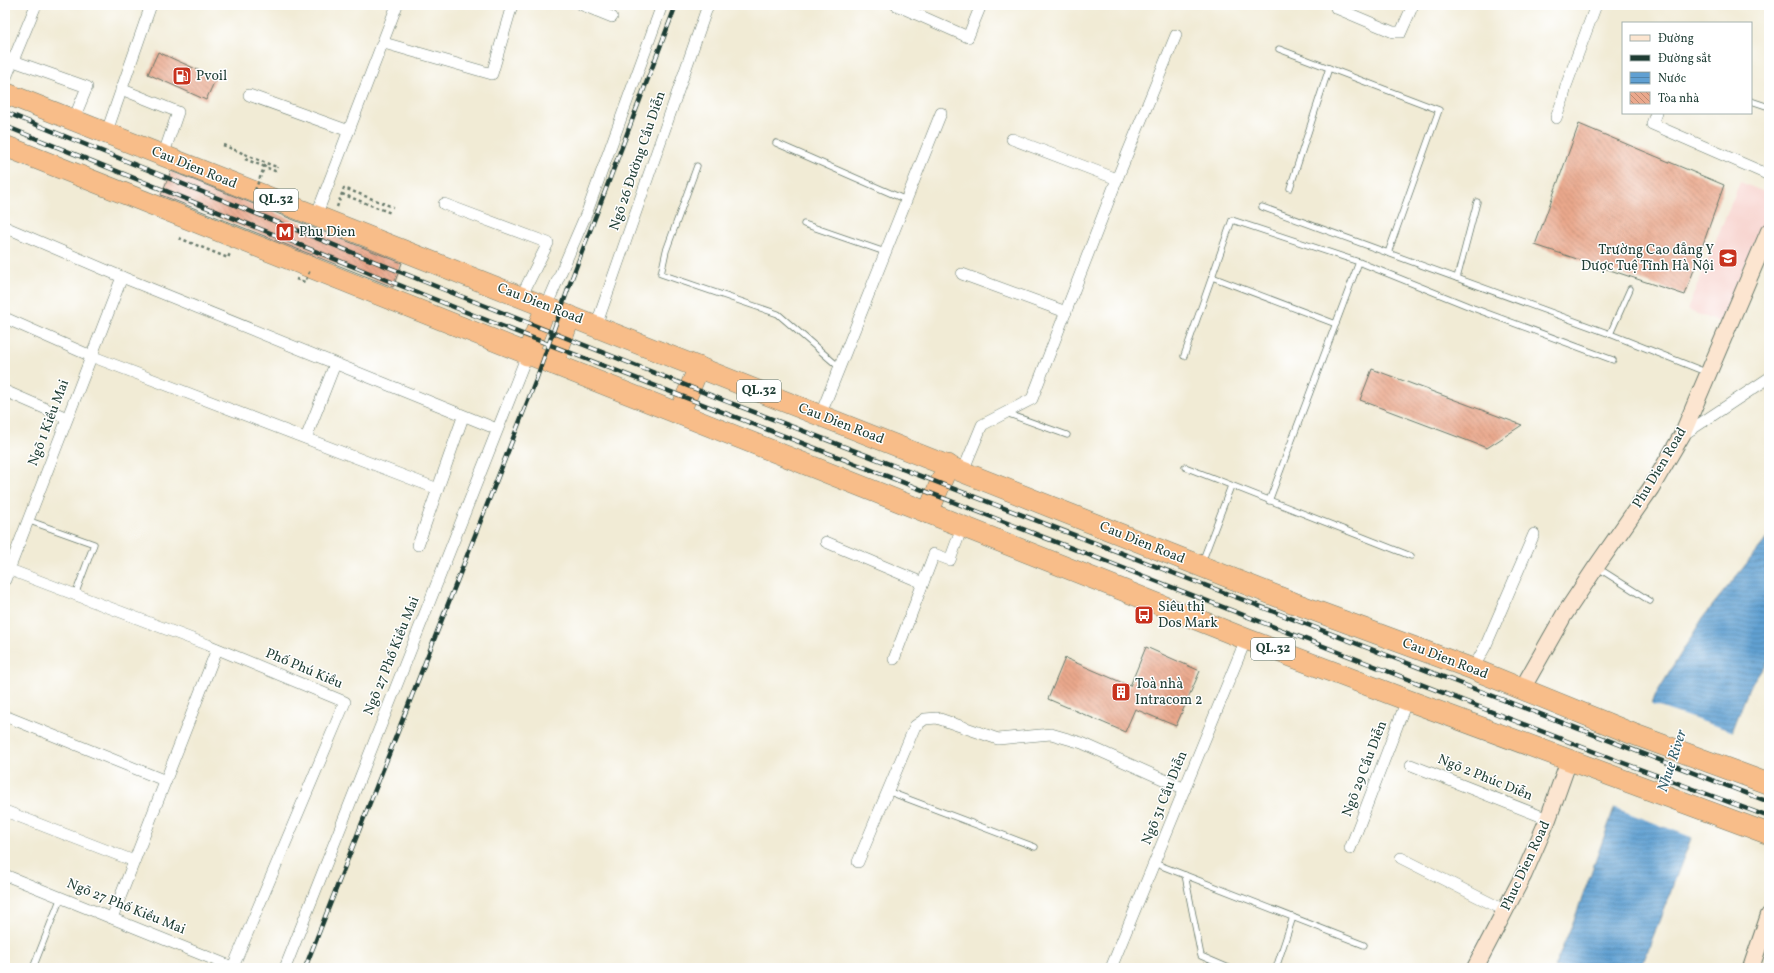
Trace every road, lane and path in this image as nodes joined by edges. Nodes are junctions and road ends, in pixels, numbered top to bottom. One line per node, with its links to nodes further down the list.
1 (36, 5): 17 (street)
2 (151, 5): 20 (street)
3 (398, 5): 15 (street)
4 (512, 5): 15 (street)
5 (582, 5): 13 (street)
6 (662, 5): 68 (street)
7 (708, 5): 73 (street, Ngõ 26 Đường Cầu Diễn)
8 (896, 5): 9 (street)
9 (981, 5)
10 (1413, 5): 12 (street)
11 (1596, 5): 27 (street)
12 (1336, 8)
13 (612, 17)
14 (1176, 35): 40 (street)
15 (384, 43): 29 (street)
16 (1279, 49): 18 (lane)
17 (9, 60): 19 (street); 28 (street)
18 (1330, 68): 42 (lane); 57 (lane)
19 (5, 80)
20 (121, 89): 30 (street); 35 (street)
21 (5, 94): 28 (highway, Cau Dien Road / QL.32)
22 (249, 95): 29 (street)
23 (1752, 101): 24 (lane)
24 (1769, 107)
25 (941, 113): 45 (street)
26 (1656, 114): 39 (street)
27 (1556, 118)
28 (73, 121): 30 (highway, Cau Dien Road / QL.32)
29 (349, 131): 51 (street)
30 (106, 134): 35 (highway, Cau Dien Road / QL.32)
31 (1012, 139): 40 (street)
32 (776, 143): 45 (lane)
33 (223, 145): 37 (path)
34 (5, 146): 75 (highway, QL.32)
35 (163, 156): 51 (highway, Cau Dien Road / QL.32)
36 (245, 159): 37 (path, bridge)
37 (266, 163): 43 (path, bridge)
38 (697, 166): 82 (lane)
39 (1769, 175)
40 (1117, 178): 69 (street)
41 (344, 188): 48 (path)
42 (1290, 188)
43 (256, 190)
44 (342, 194): 50 (path)
45 (906, 200): 56 (street)
46 (1477, 202): 64 (lane)
47 (444, 204): 67 (street)
48 (393, 207)
49 (1262, 207): 57 (lane)
50 (391, 212)
51 (316, 216): 67 (highway, Cau Dien Road / QL.32)
52 (804, 224): 56 (lane)
53 (5, 227): 62 (street)
54 (1769, 231): 83 (street, Phu Dien Road)
55 (179, 238): 58 (path)
56 (885, 252): 82 (street)
57 (1388, 253): 64 (lane)
58 (228, 258)
59 (1359, 262): 63 (lane); 72 (lane); 78 (lane)
60 (310, 270): 65 (path, bridge)
61 (962, 274): 69 (street)
62 (122, 277): 76 (street, Ngõ 1 Kiều Mai); 79 (street)
63 (1212, 277): 72 (lane); 77 (lane)
64 (1457, 278): 74 (lane)
65 (296, 279)
66 (1630, 289): 74 (lane)
67 (521, 297): 68 (highway, Cau Dien Road / QL.32)
68 (546, 307): 70 (highway, Cau Dien Road / QL.32); 75 (highway)
69 (1066, 312): 86 (street)
70 (570, 316): 73 (highway, Cau Dien Road / QL.32); 80 (highway)
71 (5, 318): 76 (street)
72 (1336, 324): 99 (lane)
73 (596, 326): 81 (highway, Cau Dien Road / QL.32)
74 (1610, 334): 83 (lane)
75 (527, 355): 80 (highway, QL.32); 91 (street, Ngõ 27 Phố Kiều Mai)
76 (91, 356): 90 (street, Ngõ 1 Kiều Mai); 94 (street)
77 (1184, 356)
78 (1613, 360)
79 (336, 364): 89 (street); 94 (street)
80 (553, 364): 87 (highway, QL.32)
81 (699, 367): 87 (highway); 88 (highway, Cau Dien Road / QL.32)
82 (840, 368): 88 (street)
83 (1708, 372): 93 (street, Phu Dien Road)
84 (1769, 378): 93 (street)
85 (5, 391): 90 (street)
86 (1006, 413): 92 (lane); 96 (street)
87 (680, 414): 100 (highway, QL.32)
88 (820, 416): 96 (highway, Cau Dien Road / QL.32)
89 (463, 417): 91 (street); 98 (street)
90 (67, 418): 101 (street, Ngõ 1 Kiều Mai)
91 (497, 429): 145 (street, Ngõ 27 Phố Kiều Mai)
92 (1067, 434)
93 (1682, 435): 108 (street, Phu Dien Road)
94 (306, 438): 98 (street)
95 (1185, 467): 97 (lane)
96 (955, 468): 100 (highway); 107 (highway, Cau Dien Road / QL.32)
97 (1231, 486): 99 (lane); 107 (lane)
98 (438, 489): 105 (street)
99 (1269, 501): 106 (lane)
100 (928, 513): 102 (highway, QL.32)
101 (28, 520): 109 (street, Ngõ 1 Kiều Mai); 111 (lane)
102 (962, 527): 110 (street); 113 (highway, QL.32)
103 (1534, 534): 116 (street)
104 (826, 542): 110 (street)
105 (418, 545)
106 (1411, 556)
107 (1201, 566): 116 (highway, Cau Dien Road / QL.32)
108 (1596, 567): 112 (lane); 117 (street, Phu Dien Road)
109 (6, 573): 111 (street, Phố Phú Kiều)
110 (923, 583): 115 (street)
111 (75, 595): 114 (street, Phố Phú Kiều)
112 (1650, 601)
113 (1246, 639): 118 (highway, QL.32); 124 (street, Ngõ 31 Cầu Diễn)
114 (217, 649): 122 (street); 144 (street, Phố Phú Kiều)
115 (894, 659)
116 (1473, 669): 117 (highway, Cau Dien Road / QL.32)
117 (1522, 689): 123 (highway, Cau Dien Road / QL.32)
118 (1408, 700): 120 (highway, QL.32); 130 (street, Ngõ 29 Cầu Diễn)
119 (5, 716): 122 (street)
120 (1569, 760): 127 (street, Phuc Dien Road); 128 (highway, QL.32)
121 (1411, 765): 127 (street, Ngõ 2 Phúc Diễn)
122 (166, 781): 132 (street)
123 (1769, 784)
124 (1185, 789): 125 (street); 134 (street, Ngõ 31 Cầu Diễn)
125 (887, 790): 129 (lane); 133 (street)
126 (5, 811): 132 (street)
127 (1548, 819): 138 (street, Phuc Dien Road)
128 (1769, 834)
129 (1035, 847)
130 (1350, 849)
131 (1400, 858): 138 (street)
132 (134, 861): 141 (street)
133 (858, 862)
134 (1154, 863): 136 (lane); 146 (street, Ngõ 31 Cầu Diễn)
135 (5, 875): 137 (street, Ngõ 27 Phố Kiều Mai)
136 (1185, 875): 140 (lane); 147 (lane)
137 (61, 898): 141 (street, Ngõ 27 Phố Kiều Mai); 143 (lane)
138 (1506, 911): 149 (street, Phuc Dien Road)
139 (1769, 915): 150 (street)
140 (1294, 917): 142 (lane); 148 (lane)
141 (112, 918): 144 (street, Ngõ 27 Phố Kiều Mai)
142 (1364, 945)
143 (33, 968)
144 (234, 968)
145 (285, 968)
146 (1111, 968)
147 (1229, 968)
148 (1276, 968)
149 (1475, 968)
150 (1751, 968)

